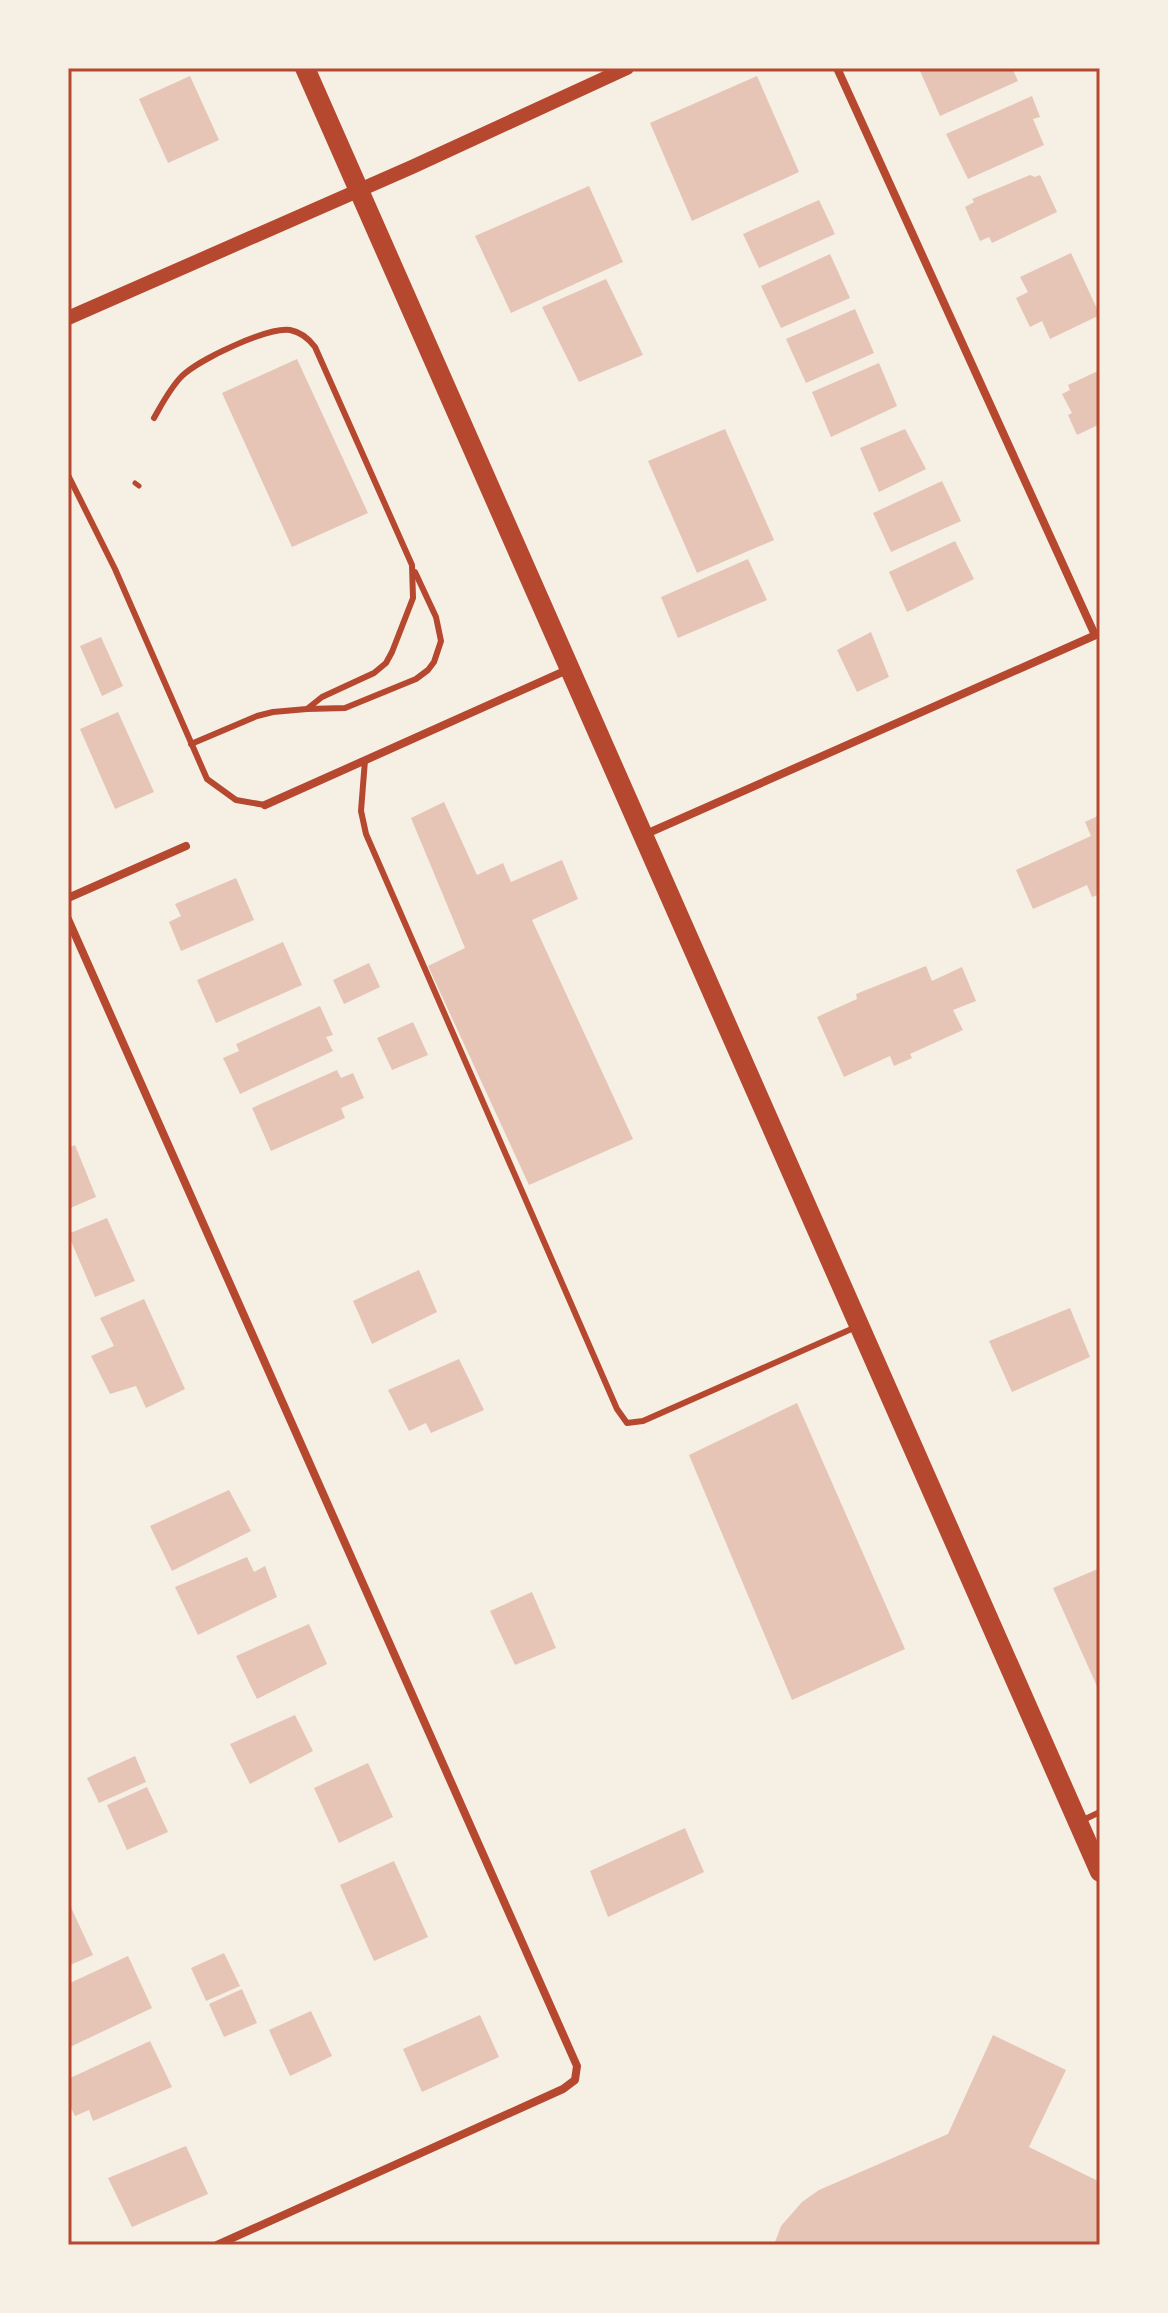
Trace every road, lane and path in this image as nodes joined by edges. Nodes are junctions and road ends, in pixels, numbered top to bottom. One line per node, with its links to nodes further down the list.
1 (305, 68): 4 (main road)
2 (627, 68): 4 (street)
3 (837, 68): 9 (street)
4 (359, 191): 5 (street); 10 (main road)
5 (68, 318)
6 (154, 418): 8 (lane)
7 (68, 475): 12 (lane)
8 (412, 565): 11 (lane); 11 (lane)
9 (1098, 634): 15 (street)
10 (570, 669): 13 (street); 15 (main road)
11 (307, 709): 12 (lane)
12 (191, 744): 14 (lane)
13 (365, 760): 14 (street); 19 (lane)
14 (265, 805)
15 (641, 836): 19 (main road)
16 (186, 846): 17 (street)
17 (68, 898)
18 (68, 919): 23 (street)
19 (859, 1326): 21 (main road)
20 (1100, 1812): 21 (lane)
21 (1078, 1822): 22 (main road)
22 (1100, 1872)
23 (217, 2245)

